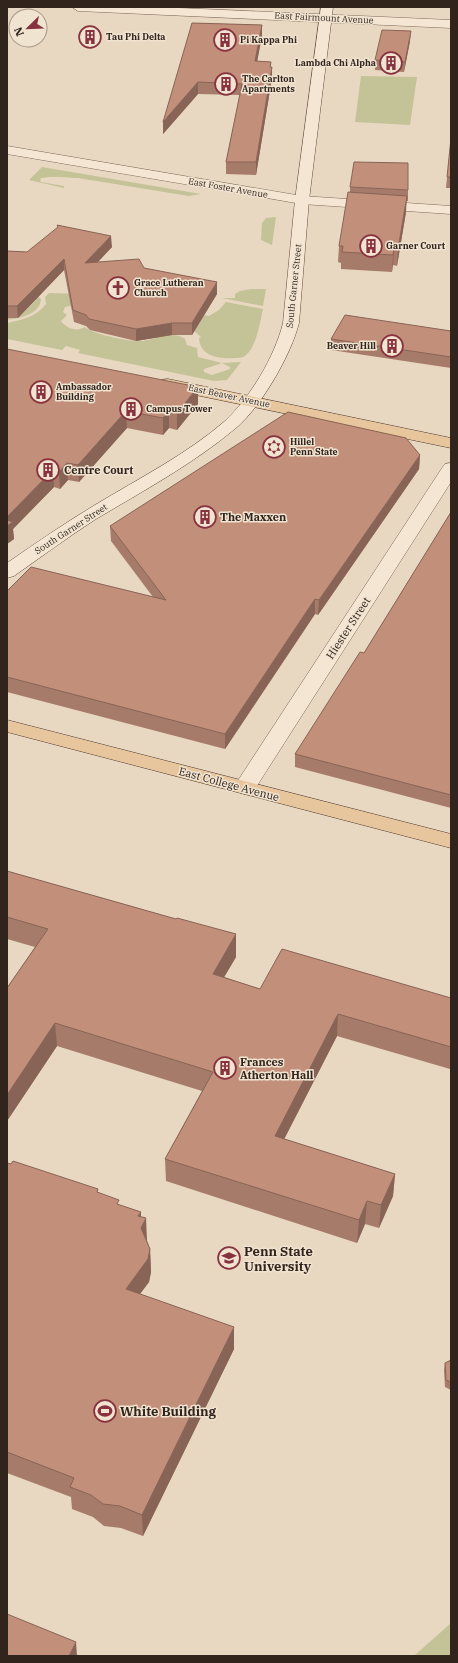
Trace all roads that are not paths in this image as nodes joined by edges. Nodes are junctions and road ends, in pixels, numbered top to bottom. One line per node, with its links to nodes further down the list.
1 (78, 7): 2 (street, East Fairmount Avenue)
2 (326, 13): 3 (street, East Fairmount Avenue); 5 (street, South Garner Street)
3 (451, 24)
4 (7, 150): 5 (street, East Foster Avenue)
5 (302, 200): 6 (street, East Foster Avenue); 8 (street, South Garner Street)
6 (451, 210)
7 (152, 380): 8 (main road, East Beaver Avenue)
8 (251, 401): 9 (main road, East Beaver Avenue); 11 (street, South Garner Street)
9 (451, 443)
10 (451, 468): 13 (street, Hiester Street)
11 (7, 572)
12 (7, 726): 13 (main road, East College Avenue)
13 (245, 788): 14 (main road, East College Avenue)
14 (451, 841)

